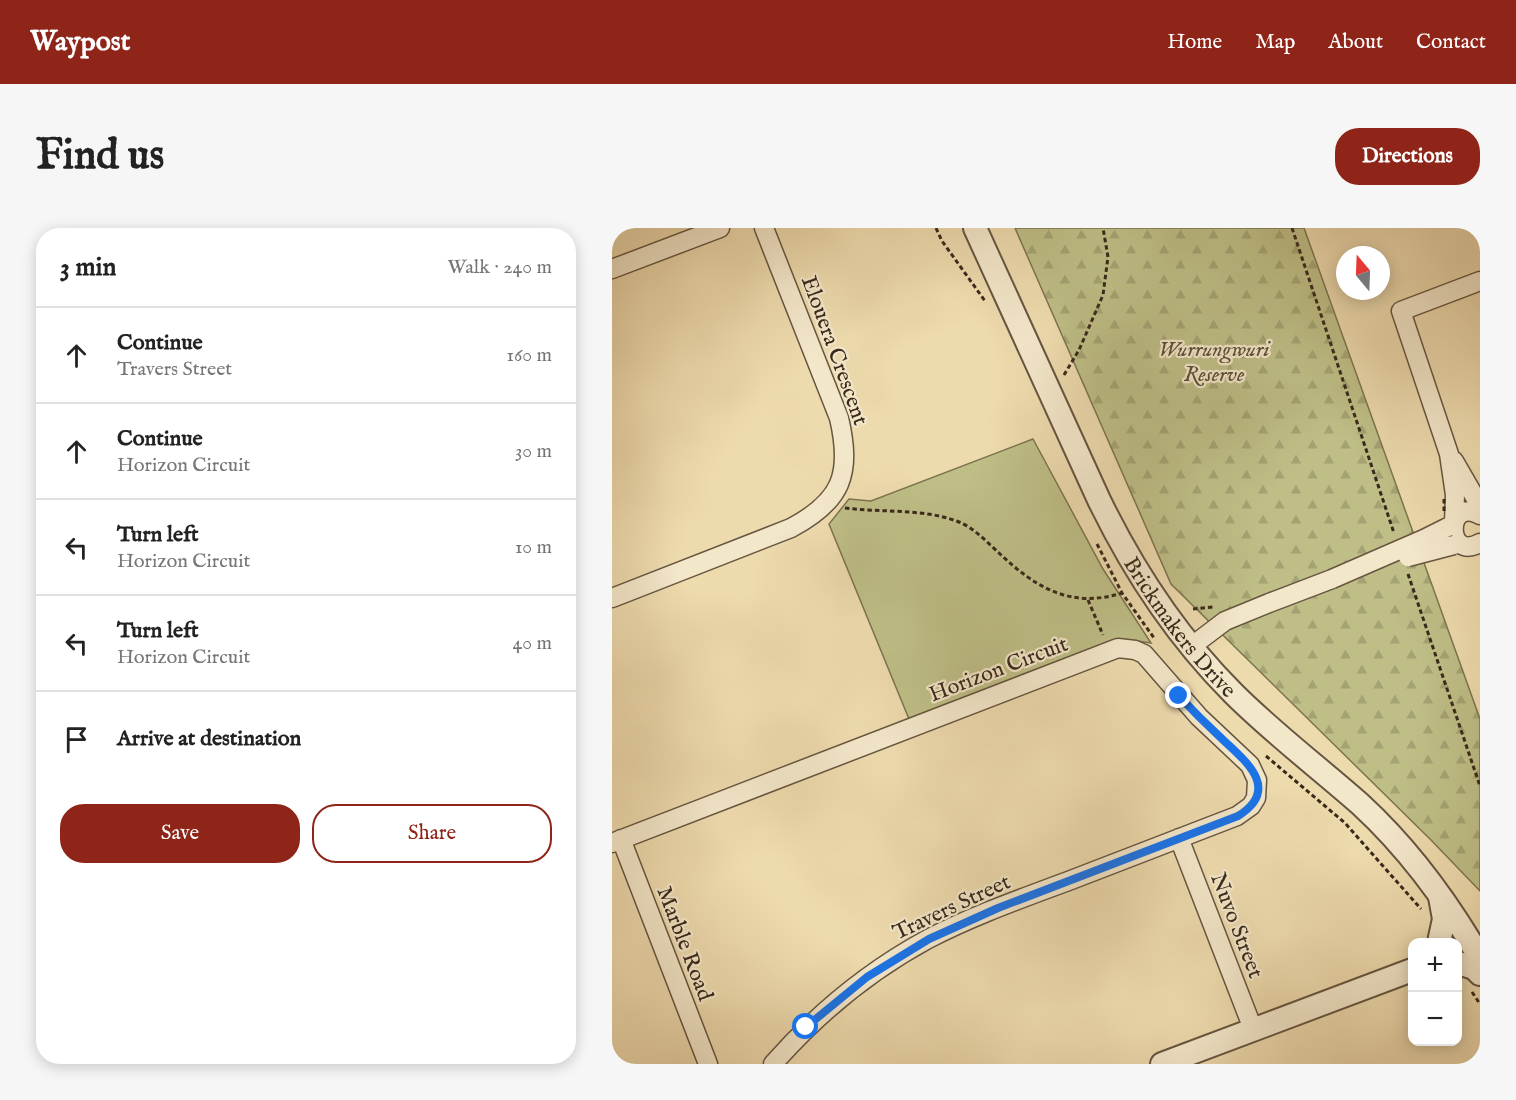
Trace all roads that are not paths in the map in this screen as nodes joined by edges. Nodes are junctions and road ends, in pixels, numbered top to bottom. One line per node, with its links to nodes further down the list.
1 (720, 228): 4 (street)
2 (764, 228): 13 (street, Elouera Crescent)
3 (975, 228): 14 (street, Brickmakers Drive)
4 (612, 269)
5 (1480, 281): 6 (street)
6 (1449, 454): 7 (street); 9 (street)
7 (1480, 506)
8 (1480, 515): 9 (street)
9 (1452, 524): 10 (street); 12 (street, bridge)
10 (1465, 545): 11 (street); 12 (street, bridge)
11 (1480, 559)
12 (1332, 579): 14 (street)
13 (612, 598)
14 (1192, 646): 17 (street, Brickmakers Drive)
15 (1179, 838): 16 (street, Horizon Circuit); 23 (street, Nuvo Street); 25 (street, Travers Street)
16 (616, 841): 24 (street, Marble Road)
17 (1439, 892): 18 (street); 19 (street, Brickmakers Drive)
18 (1440, 938)
19 (1480, 958)
20 (1462, 964): 22 (street)
21 (1408, 970): 23 (street)
22 (1480, 974)
23 (1253, 1029): 26 (street)
24 (708, 1064)
25 (773, 1064)
26 (1161, 1064)

